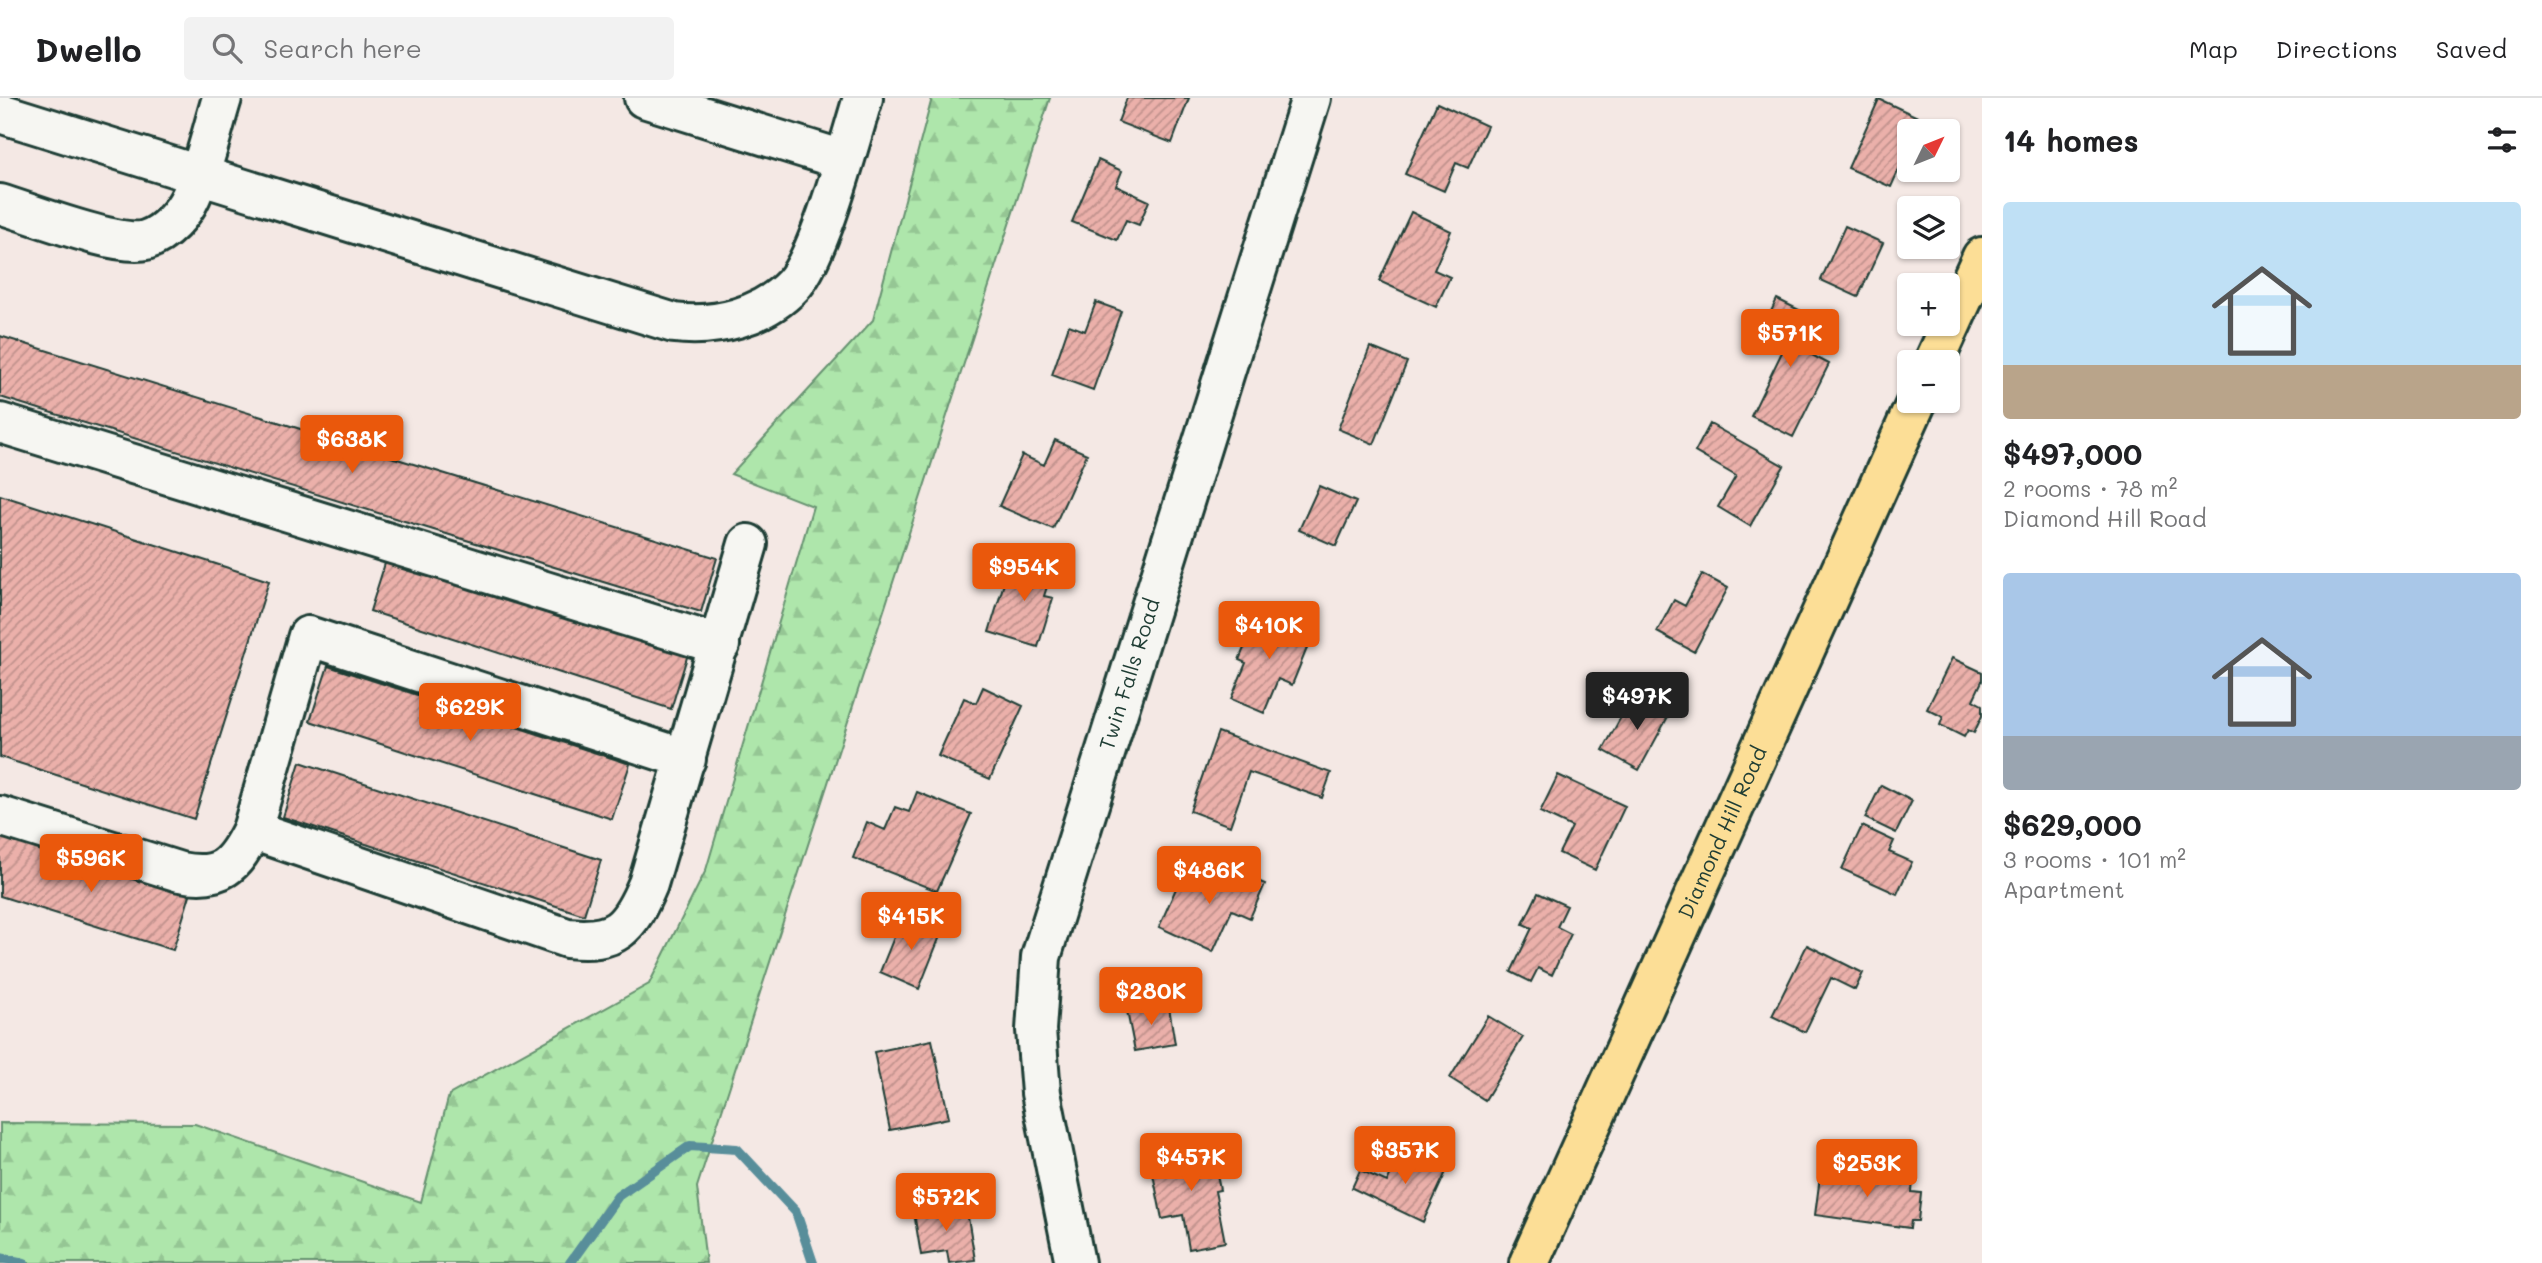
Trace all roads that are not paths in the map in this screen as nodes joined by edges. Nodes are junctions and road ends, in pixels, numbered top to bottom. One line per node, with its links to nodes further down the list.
1 (222, 98): 7 (street)
2 (644, 98): 6 (street)
3 (863, 98): 6 (street)
4 (1311, 98): 18 (street, Twin Falls Road)
5 (0, 114): 7 (street)
6 (844, 160): 7 (street)
7 (199, 176): 8 (street)
8 (0, 204)
9 (1982, 257): 10 (main road)
10 (1939, 350)
11 (1912, 413): 19 (main road, Diamond Hill Road)
12 (0, 423): 14 (street)
13 (748, 544): 14 (street)
14 (720, 645): 15 (street)
15 (686, 759): 17 (street); 17 (street)
16 (0, 816): 17 (street)
17 (252, 830)
18 (1075, 1263)
19 (1529, 1263)

